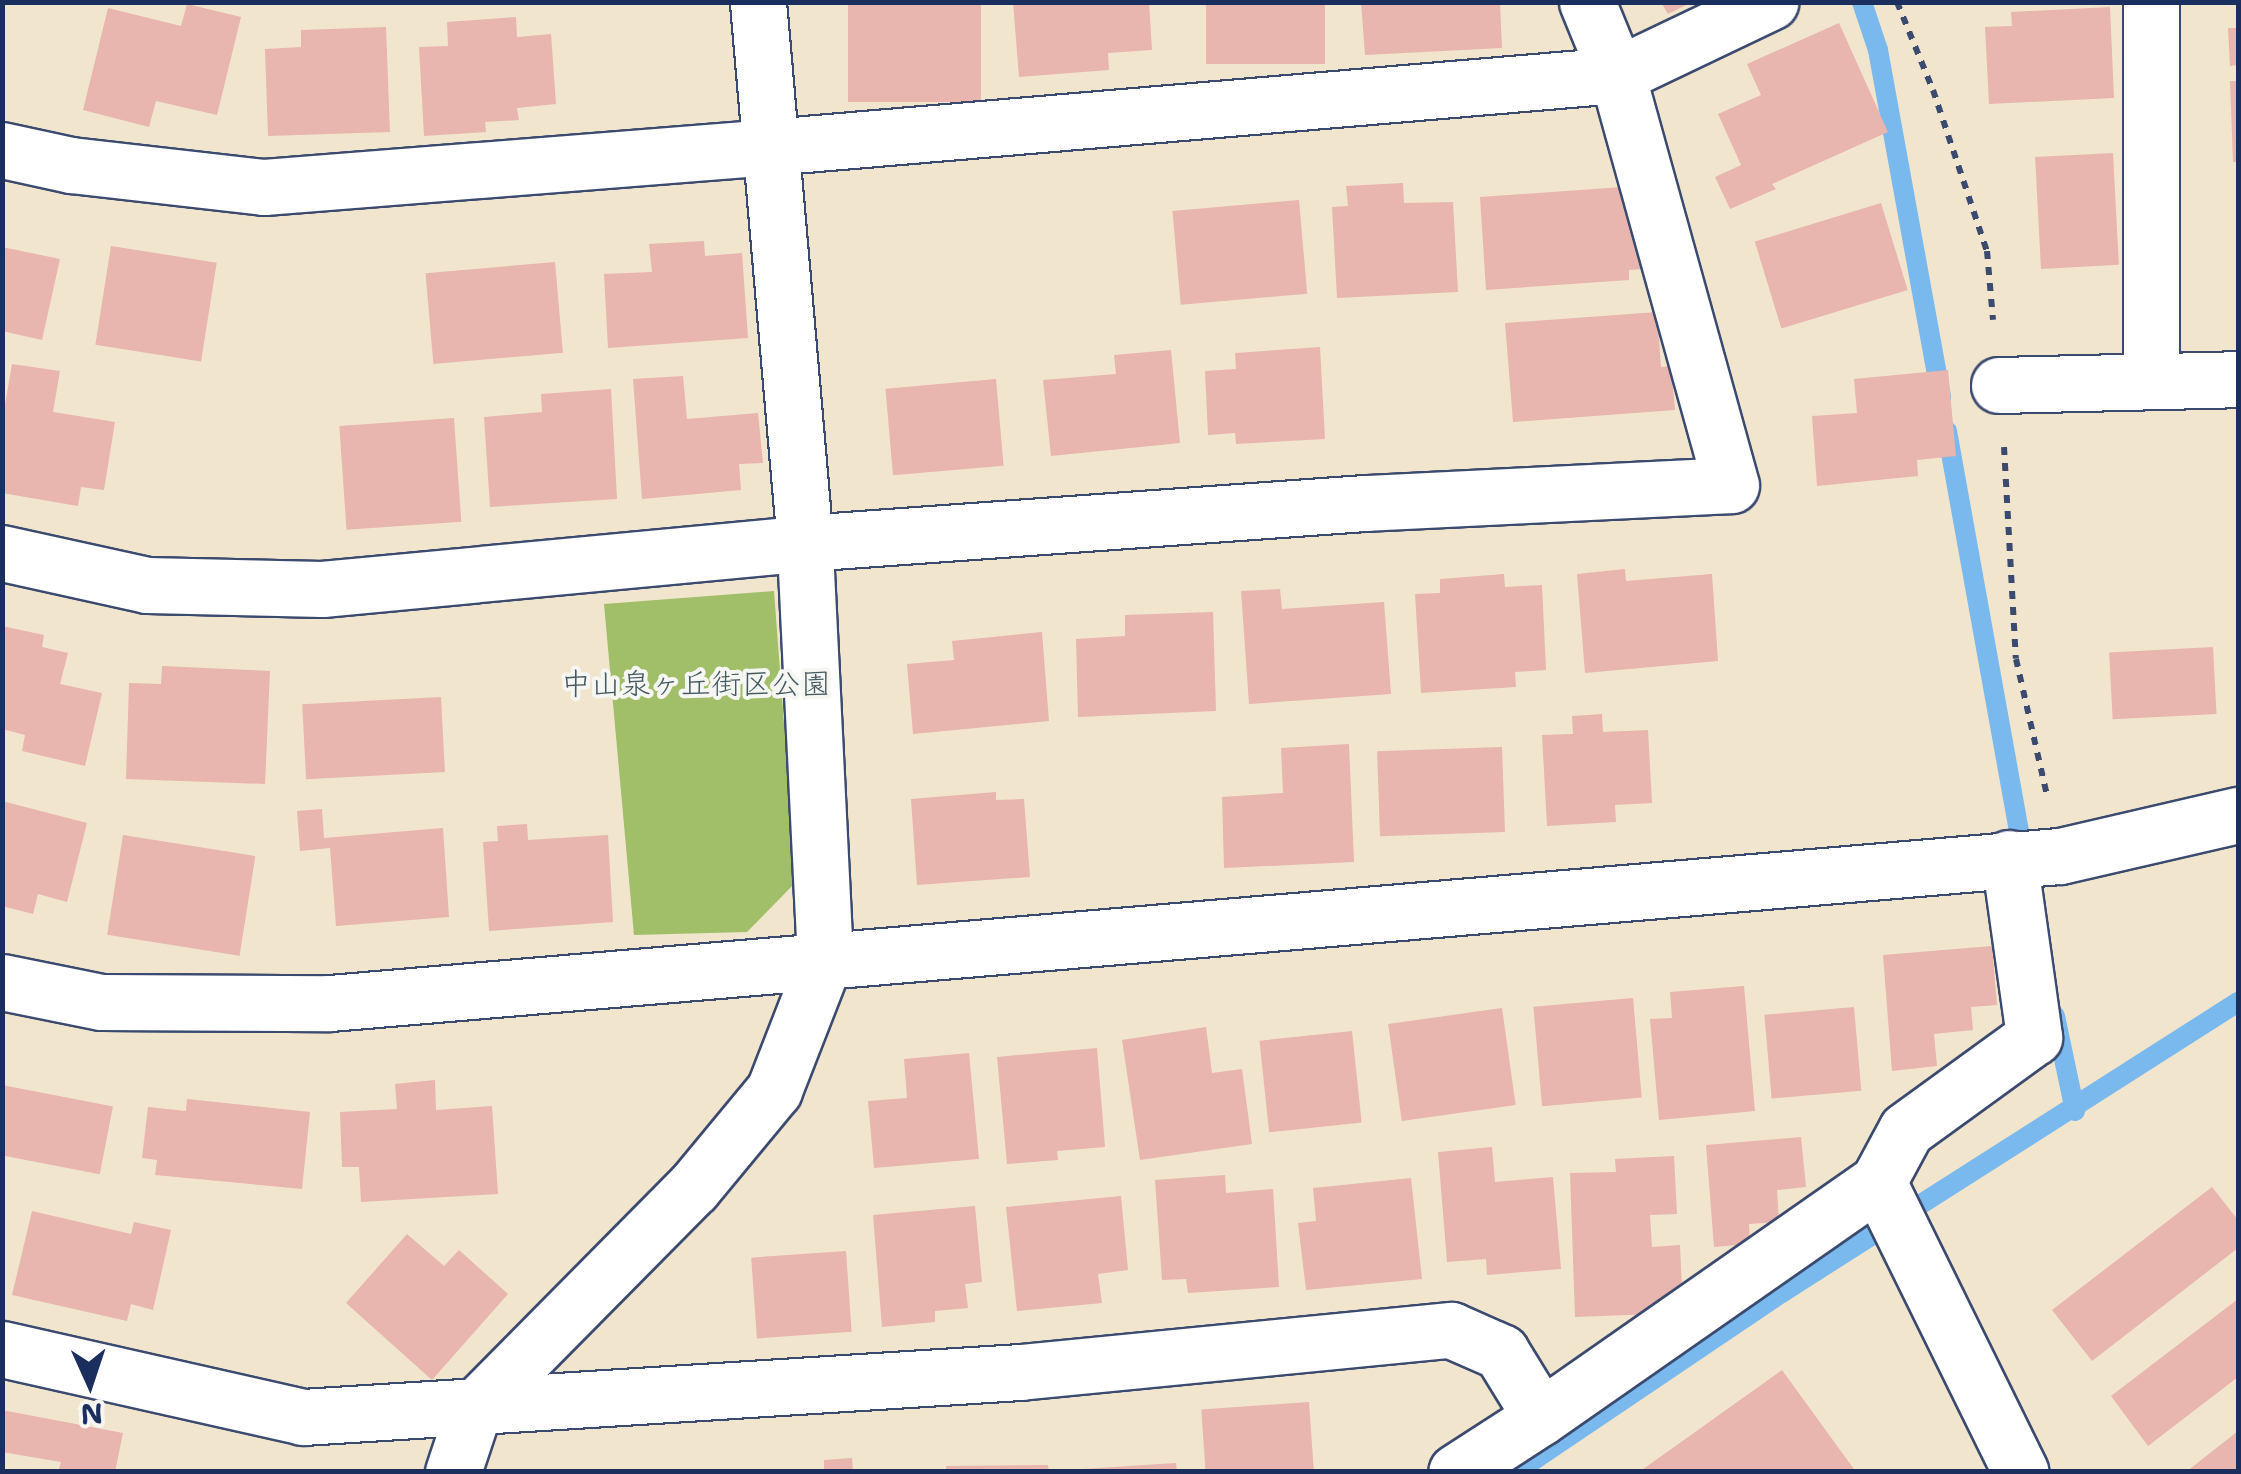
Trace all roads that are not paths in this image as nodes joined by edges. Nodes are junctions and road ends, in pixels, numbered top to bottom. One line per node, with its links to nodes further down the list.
1 (758, 2): 6 (street)
2 (1587, 2): 5 (street)
3 (1770, 2): 5 (street)
4 (2151, 2): 9 (street)
5 (1616, 74): 6 (street); 11 (street)
6 (770, 147): 7 (street); 11 (street)
7 (2, 150)
8 (2238, 379): 9 (street)
9 (2151, 380): 10 (street)
10 (1999, 385)
11 (804, 543): 12 (street); 15 (street)
12 (2, 552)
13 (2238, 815): 14 (street)
14 (2035, 857): 15 (street); 17 (street)
15 (825, 959): 16 (street); 19 (street)
16 (2, 982)
17 (1878, 1182): 20 (street); 23 (street)
18 (2, 1350): 19 (street)
19 (474, 1409): 20 (street); 21 (street)
20 (1541, 1416): 22 (street)
21 (452, 1472)
22 (1456, 1472)
23 (2021, 1472)

